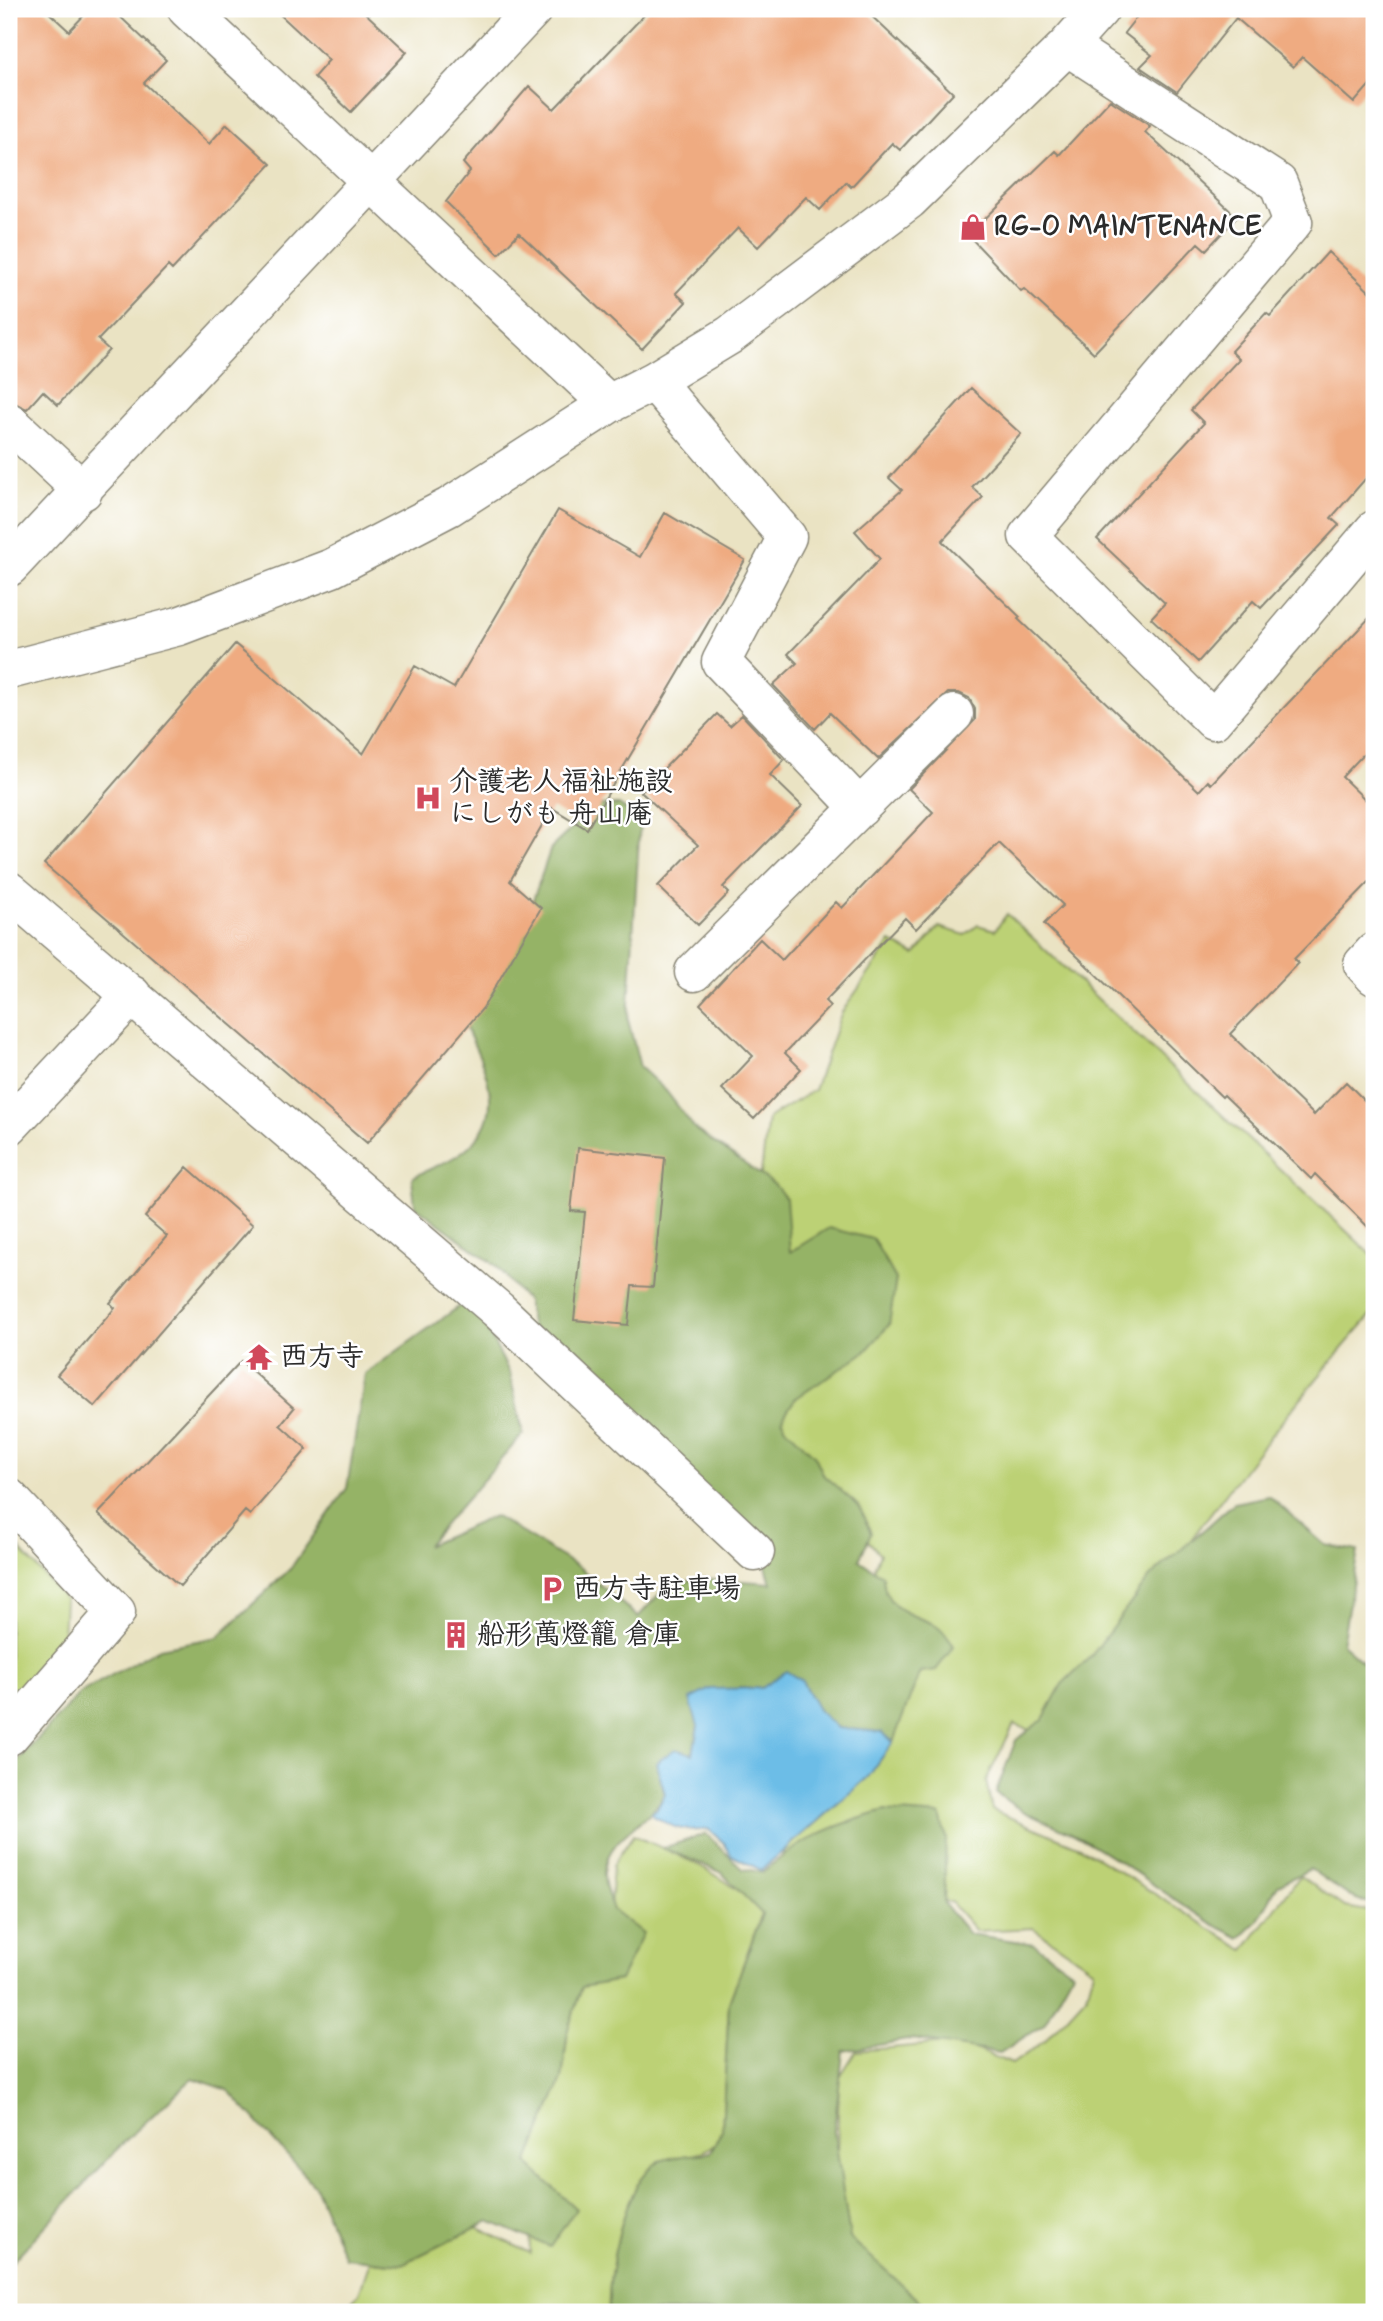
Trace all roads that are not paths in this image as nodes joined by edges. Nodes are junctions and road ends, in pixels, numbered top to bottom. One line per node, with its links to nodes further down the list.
1 (187, 9): 5 (street)
2 (533, 9): 5 (street)
3 (1100, 9): 4 (street)
4 (1067, 46): 6 (street); 10 (street)
5 (372, 182): 7 (street); 9 (street)
6 (654, 381): 7 (street); 14 (street)
7 (609, 404): 12 (street)
8 (9, 422): 9 (street)
9 (83, 491): 11 (street)
10 (1374, 530)
11 (9, 567)
12 (9, 670)
13 (954, 714): 14 (street)
14 (860, 808): 17 (street)
15 (9, 891): 19 (street)
16 (1374, 953): 18 (street)
17 (694, 972)
18 (1374, 976)
19 (132, 995): 20 (street); 22 (street)
20 (9, 1126)
21 (9, 1499): 23 (street)
22 (755, 1552)
23 (9, 1736)

